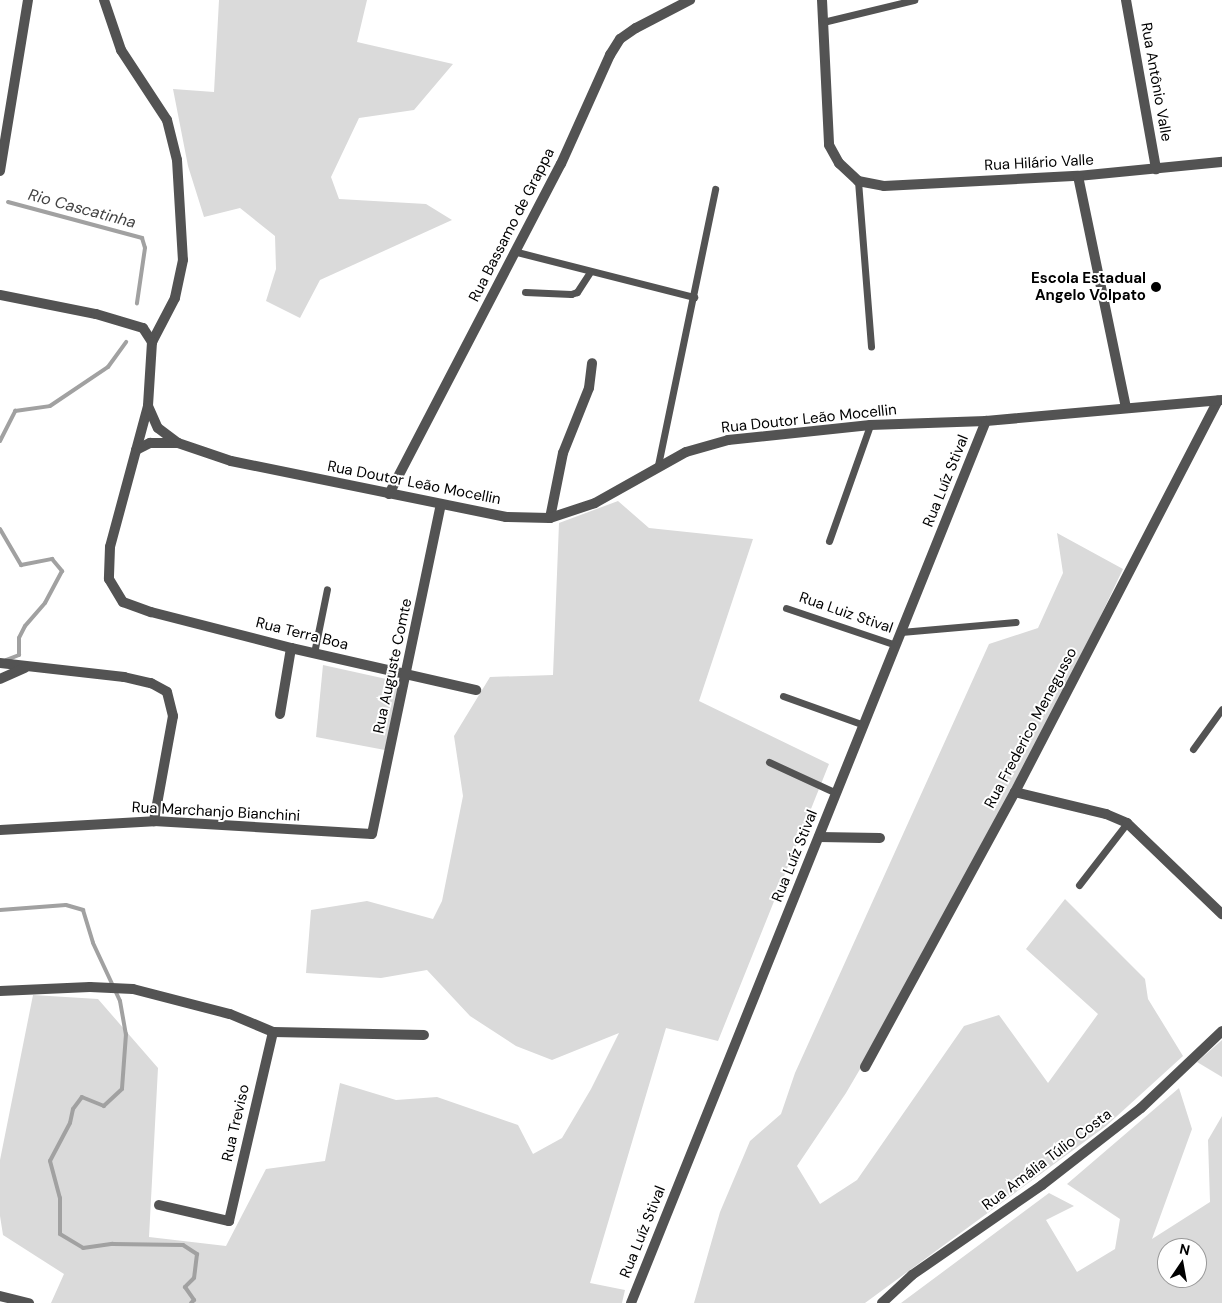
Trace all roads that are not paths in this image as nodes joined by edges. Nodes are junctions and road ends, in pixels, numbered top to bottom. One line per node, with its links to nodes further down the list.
1 (28, 0): 10 (street)
2 (104, 0): 19 (street)
3 (690, 0): 14 (street, Rua Bassamo de Grappa)
4 (822, 0): 7 (street)
5 (914, 0): 7 (lane)
6 (1126, 0): 9 (street, Rua Antônio Valle)
7 (823, 22): 12 (street)
8 (1222, 162): 9 (street, Rua Hilário Valle)
9 (1156, 169): 11 (street, Rua Hilário Valle)
10 (0, 171)
11 (1078, 176): 12 (street, Rua Hilário Valle); 24 (street)
12 (858, 181): 20 (lane)
13 (715, 189): 18 (lane)
14 (517, 252): 15 (lane); 30 (street, Rua Bassamo de Grappa)
15 (590, 272): 16 (lane); 18 (lane)
16 (525, 292)
17 (0, 295): 19 (street)
18 (694, 297): 29 (lane)
19 (152, 342): 23 (street, Rua Doutor Leão Mocellin)
20 (871, 346)
21 (592, 363): 32 (street)
22 (1220, 400): 24 (street, Rua Doutor Leão Mocellin); 52 (street, Rua Frederico Menegusso)
23 (148, 406): 27 (street, Rua Doutor Leão Mocellin); 28 (street)
24 (1126, 407): 25 (street, Rua Doutor Leão Mocellin)
25 (986, 421): 26 (street, Rua Doutor Leão Mocellin); 37 (street, Rua Luíz Stival)
26 (870, 425): 29 (street, Rua Doutor Leão Mocellin); 33 (lane)
27 (178, 443): 28 (street); 30 (street, Rua Doutor Leão Mocellin)
28 (136, 450): 39 (street, Rua Terra Boa)
29 (658, 465): 32 (street, Rua Doutor Leão Mocellin)
30 (389, 494): 31 (street, Rua Doutor Leão Mocellin)
31 (442, 504): 32 (street, Rua Doutor Leão Mocellin); 43 (street, Rua Auguste Comte)
32 (550, 518)
33 (828, 541)
34 (327, 589): 40 (lane)
35 (786, 608): 38 (lane, Rua Luiz Stival)
36 (1016, 622): 37 (lane, Rua Luiz Stival)
37 (901, 632): 38 (street, Rua Luíz Stival)
38 (896, 644): 49 (street, Rua Luíz Stival)
39 (291, 648): 40 (street, Rua Terra Boa); 48 (street)
40 (314, 653): 43 (street, Rua Terra Boa)
41 (0, 662): 42 (street)
42 (25, 668): 44 (street); 54 (street)
43 (406, 675): 45 (street, Rua Terra Boa); 57 (street, Rua Auguste Comte)
44 (0, 679)
45 (476, 690)
46 (783, 696): 49 (lane)
47 (1222, 709): 50 (lane)
48 (280, 714)
49 (864, 725): 53 (street, Rua Luíz Stival)
50 (1194, 749)
51 (769, 762): 53 (lane)
52 (1015, 792): 55 (street); 66 (street, Rua Frederico Menegusso)
53 (836, 793): 58 (street, Rua Luíz Stival)
54 (154, 821): 56 (street, Rua Marchanjo Bianchini); 57 (street, Rua Marchanjo Bianchini)
55 (1127, 823): 60 (lane); 61 (street)
56 (0, 830)
57 (372, 834)
58 (819, 837): 59 (street); 70 (street, Rua Luíz Stival)
59 (880, 838)
60 (1079, 885)
61 (1222, 914)
62 (0, 991): 64 (street)
63 (1222, 1031): 71 (street, Rua Amália Túlio Costa)
64 (273, 1032): 65 (street); 67 (street, Rua Treviso)
65 (424, 1035)
66 (864, 1067)
67 (159, 1206)
68 (0, 1296): 69 (street)
69 (29, 1303)
70 (631, 1303)
71 (882, 1303)

